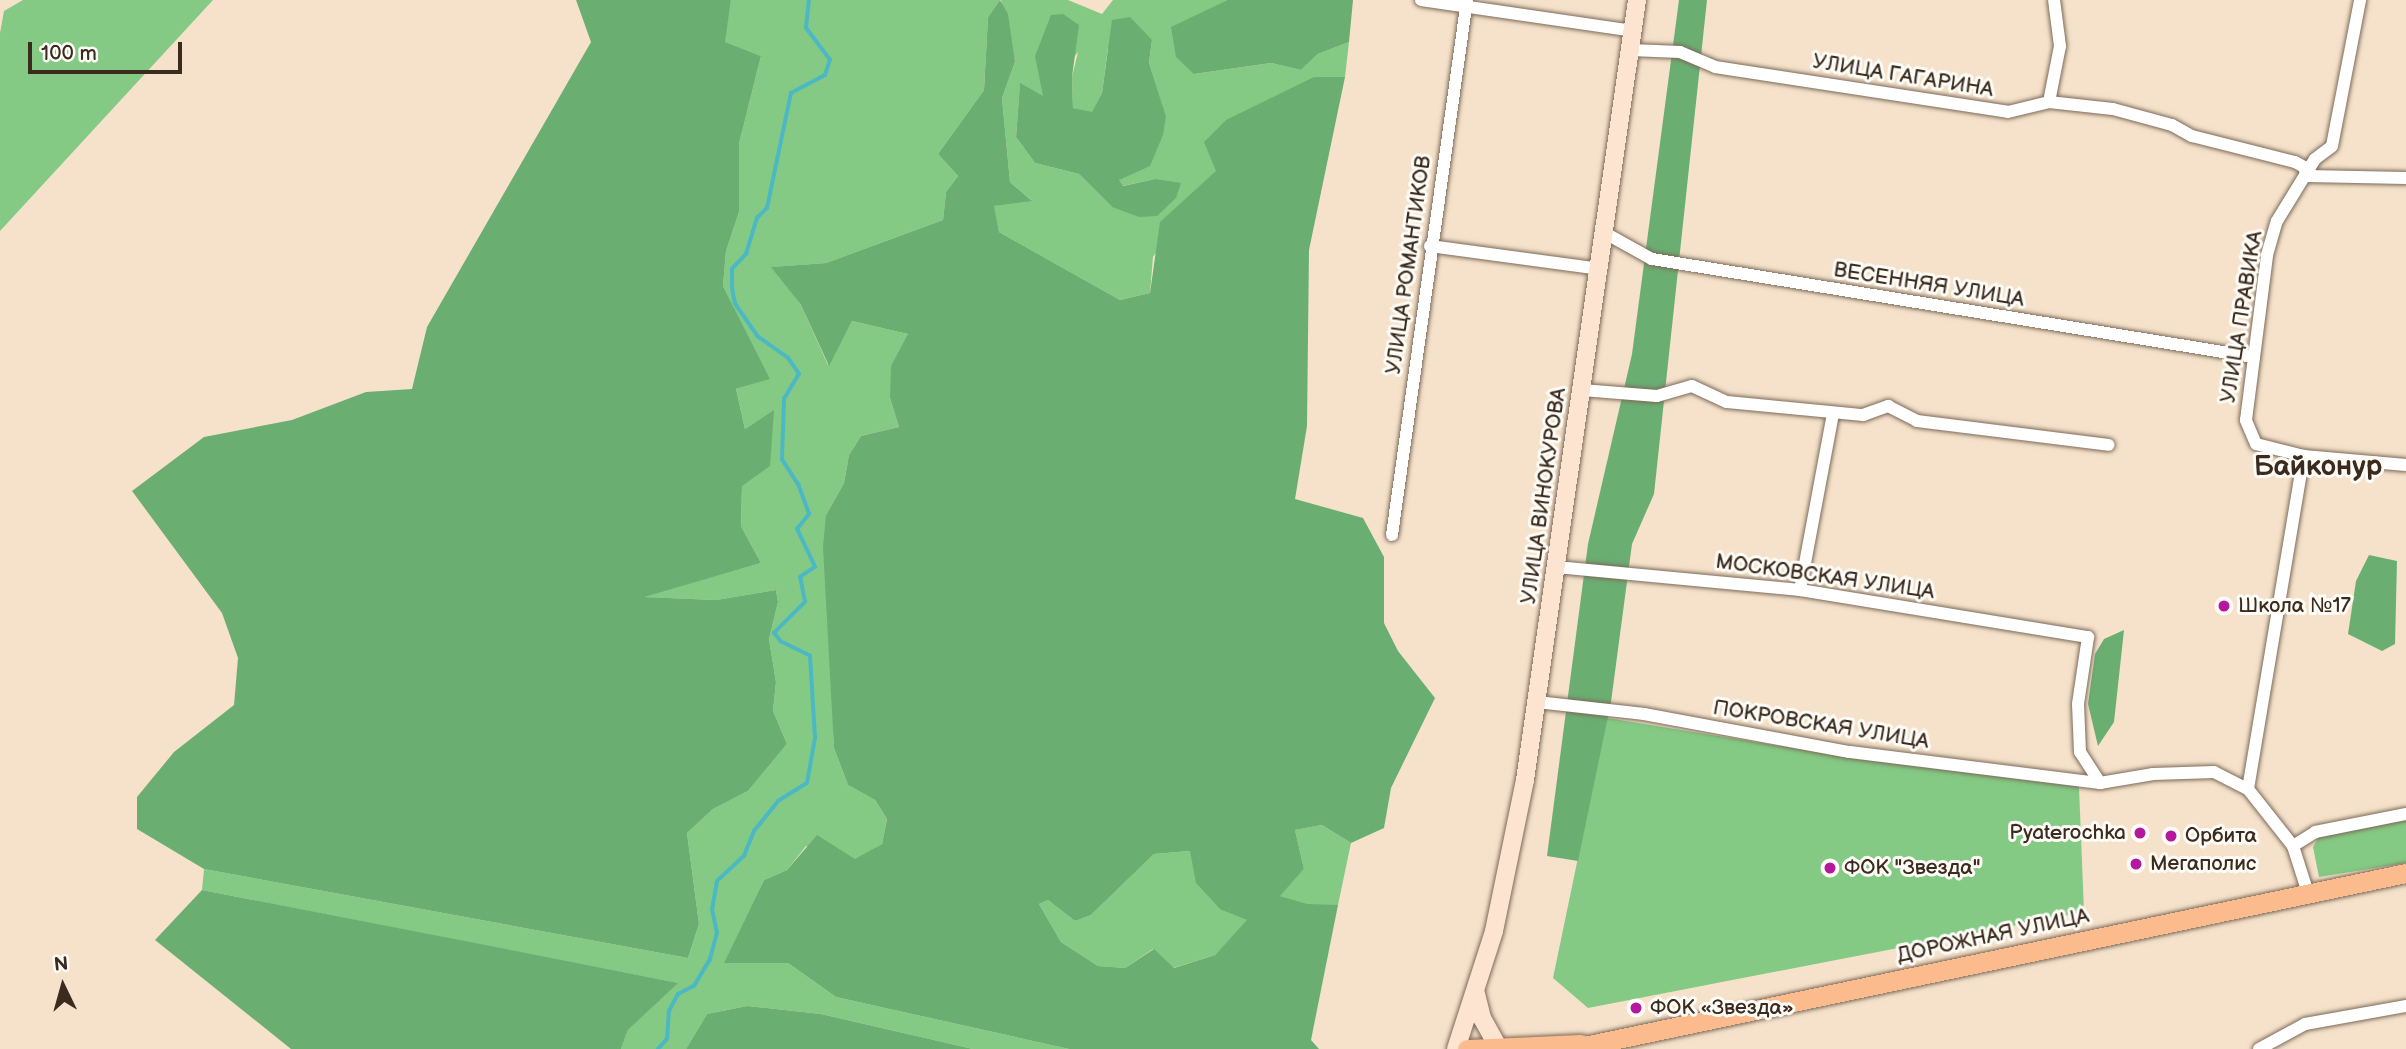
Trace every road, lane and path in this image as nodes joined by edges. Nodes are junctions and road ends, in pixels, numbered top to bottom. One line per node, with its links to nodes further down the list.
1 (1421, 0): 5 (street)
2 (1637, 0): 6 (main road, УЛИЦА ВИНОКУРОВА)
3 (2054, 0): 8 (street)
4 (2360, 0): 9 (street, УЛИЦА ПРАВИКА)
5 (1466, 3): 6 (street); 12 (street, УЛИЦА РОМАНТИКОВ)
6 (1633, 32): 7 (main road, УЛИЦА ВИНОКУРОВА)
7 (1630, 50): 8 (street, УЛИЦА ГАГАРИНА); 11 (main road, УЛИЦА ВИНОКУРОВА)
8 (2049, 102): 9 (street, УЛИЦА ГАГАРИНА)
9 (2306, 176): 10 (street); 14 (street, УЛИЦА ПРАВИКА)
10 (2406, 178)
11 (1605, 233): 13 (main road, УЛИЦА ВИНОКУРОВА); 14 (street, ВЕСЕННЯЯ УЛИЦА)
12 (1430, 246): 13 (street); 20 (street, УЛИЦА РОМАНТИКОВ)
13 (1600, 269): 15 (main road, УЛИЦА ВИНОКУРОВА)
14 (2254, 357): 18 (street, УЛИЦА ПРАВИКА)
15 (1582, 390): 16 (street); 21 (main road, УЛИЦА ВИНОКУРОВА)
16 (1833, 413): 17 (street); 22 (street)
17 (2109, 445)
18 (2304, 456): 19 (street); 25 (street)
19 (2406, 465)
20 (1392, 536)
21 (1557, 567): 22 (street, МОСКОВСКАЯ УЛИЦА); 23 (main road, УЛИЦА ВИНОКУРОВА)
22 (1800, 590): 24 (street, МОСКОВСКАЯ УЛИЦА)
23 (1537, 702): 24 (street, ПОКРОВСКАЯ УЛИЦА); 30 (main road, УЛИЦА ВИНОКУРОВА)
24 (2100, 783): 25 (street, ПОКРОВСКАЯ УЛИЦА)
25 (2248, 789): 27 (street)
26 (2406, 814): 27 (street)
27 (2293, 846): 29 (street)
28 (2406, 873): 29 (main road, ДОРОЖНАЯ УЛИЦА)
29 (2308, 893): 32 (main road, ДОРОЖНАЯ УЛИЦА)
30 (1476, 994): 33 (main road); 34 (main road, УЛИЦА ВИНОКУРОВА)
31 (2406, 1006): 37 (street)
32 (1590, 1044): 33 (main road); 36 (main road)
33 (1498, 1047): 35 (main road)
34 (1456, 1049)
35 (1467, 1049)
36 (1570, 1049)
37 (2259, 1049)

